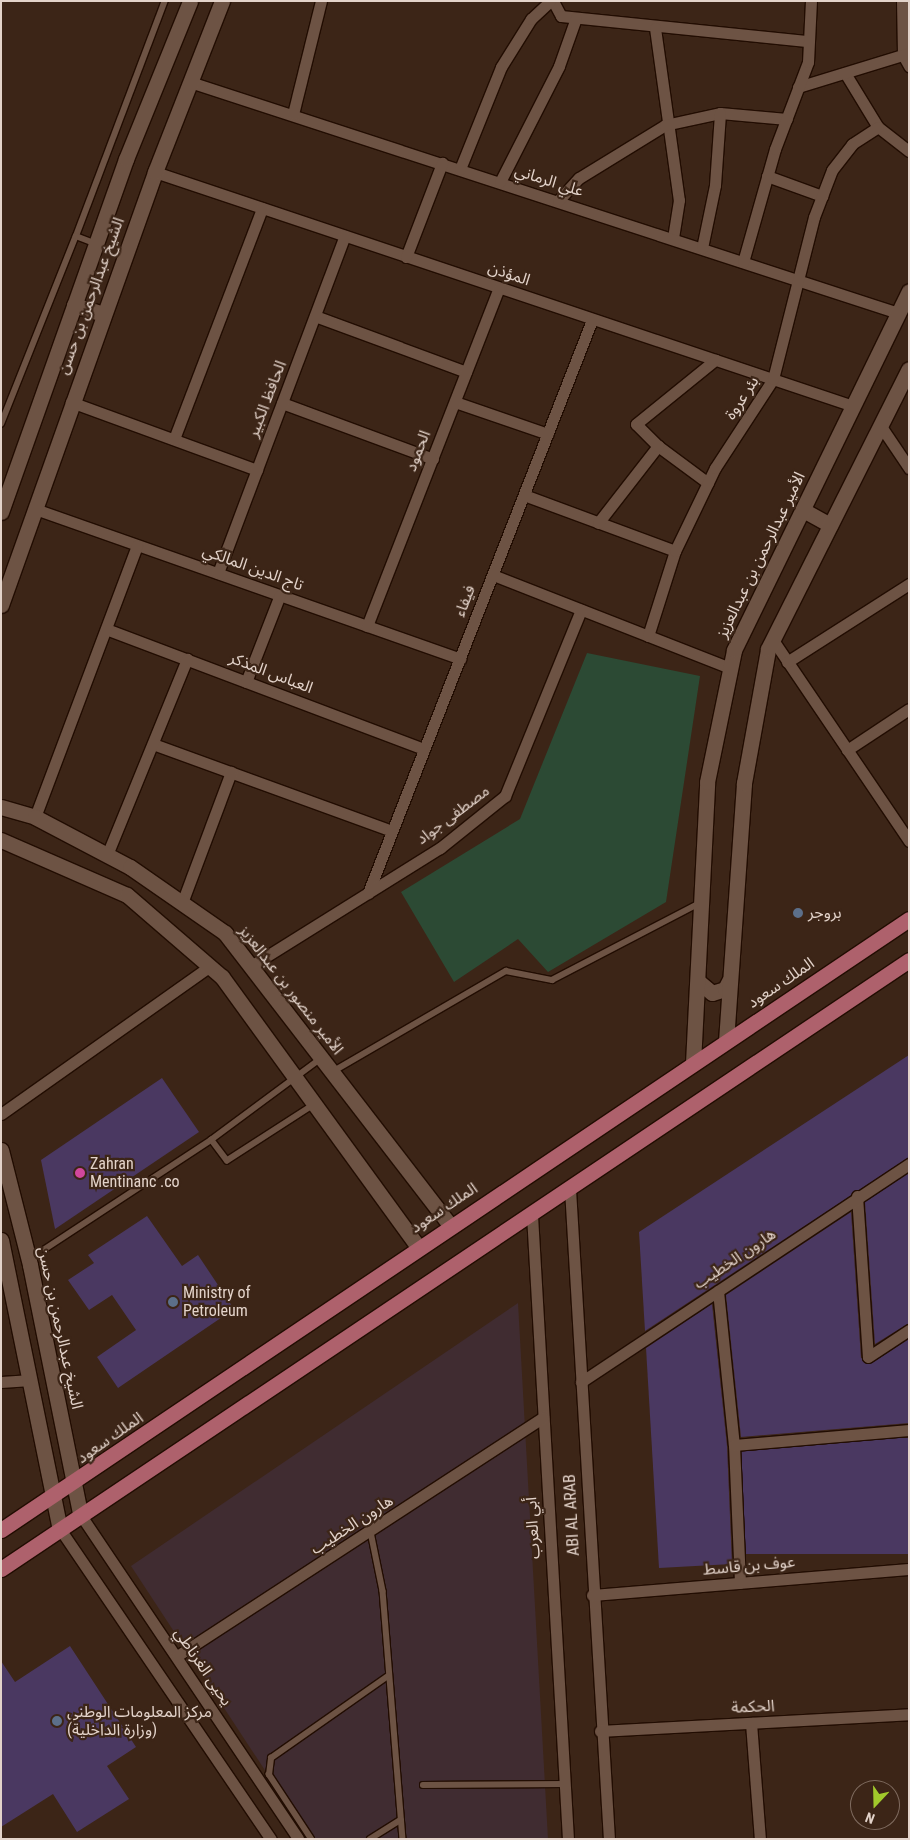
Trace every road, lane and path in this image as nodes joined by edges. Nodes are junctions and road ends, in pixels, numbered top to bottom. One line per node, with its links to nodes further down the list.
1 (165, 1): 30 (lane)
2 (190, 1): 33 (street, الشيخ عبدالرحمن بن حسن)
3 (222, 1): 14 (street, الشيخ عبدالرحمن بن حسن)
4 (321, 1): 17 (street)
5 (551, 1): 8 (street); 23 (street)
6 (811, 1): 10 (street)
7 (902, 4): 11 (street)
8 (576, 18): 9 (street); 26 (street)
9 (655, 28): 10 (street); 19 (street)
10 (809, 40): 15 (street)
11 (906, 54): 12 (street); 13 (street)
12 (909, 66)
13 (845, 73): 15 (street); 20 (street)
14 (190, 82): 17 (street, علي الرماني); 24 (street, الشيخ عبدالرحمن بن حسن)
15 (798, 88): 18 (street)
16 (720, 113): 18 (street); 19 (street); 34 (street)
17 (293, 114): 22 (street, علي الرماني)
18 (787, 118): 25 (street)
19 (665, 126): 28 (street); 32 (street)
20 (878, 127): 21 (street); 27 (street, بئر عروة)
21 (909, 151)
22 (442, 163): 23 (street, علي الرماني); 35 (street)
23 (460, 169): 26 (street, علي الرماني)
24 (155, 172): 29 (street, المؤذن); 41 (street, الشيخ عبدالرحمن بن حسن)
25 (767, 176): 27 (street); 36 (street)
26 (500, 182): 28 (street, علي الرماني)
27 (822, 196): 37 (street, بئر عروة)
28 (558, 201): 32 (street, علي الرماني)
29 (262, 208): 31 (street, المؤذن); 56 (street)
30 (76, 236): 33 (lane); 53 (lane)
31 (345, 236): 35 (street, المؤذن); 43 (street, الحافظ الكبير)
32 (673, 237): 34 (street, علي الرماني)
33 (96, 243): 40 (street, الشيخ عبدالرحمن بن حسن)
34 (702, 248): 36 (street, علي الرماني)
35 (406, 257): 38 (street, المؤذن)
36 (744, 262): 37 (street, علي الرماني)
37 (799, 280): 42 (street, علي الرماني); 48 (street, بئر عروة)
38 (499, 288): 44 (street, المؤذن); 47 (street, الحمود)
39 (909, 291): 42 (street, الأمير عبدالرحمن بن عبدالعزيز)
40 (74, 305): 41 (street); 65 (street, الشيخ عبدالرحمن بن حسن)
41 (103, 314): 49 (street, الشيخ عبدالرحمن بن حسن)
42 (898, 314): 52 (street, الأمير عبدالرحمن بن عبدالعزيز)
43 (315, 316): 47 (street); 51 (street, الحافظ الكبير)
44 (592, 320): 45 (street, المؤذن); 55 (street, فيفاء)
45 (715, 360): 48 (street, المؤذن); 57 (street)
46 (909, 369): 54 (street)
47 (466, 372): 50 (street, الحمود)
48 (773, 379): 52 (street, المؤذن); 61 (street, بئر عروة)
49 (71, 402): 56 (street); 63 (street, الشيخ عبدالرحمن بن حسن)
50 (455, 402): 55 (street); 58 (street, الحمود)
51 (282, 403): 58 (street); 60 (street, الحافظ الكبير)
52 (852, 406): 64 (street, الأمير عبدالرحمن بن عبدالعزيز)
53 (1, 424)
54 (880, 425): 59 (street); 67 (street)
55 (548, 434): 62 (street, فيفاء)
56 (174, 440): 60 (street)
57 (658, 446): 61 (street); 66 (street)
58 (432, 459): 76 (street, الحمود)
59 (909, 468)
60 (257, 470): 70 (street, الحافظ الكبير)
61 (708, 483): 69 (street, بئر عروة)
62 (524, 496): 66 (street); 71 (street, فيفاء)
63 (34, 509): 68 (street, تاج الدين المالكي); 74 (street, الشيخ عبدالرحمن بن حسن)
64 (803, 510): 67 (street); 83 (street, الأمير عبدالرحمن بن عبدالعزيز)
65 (1, 512)
66 (598, 523): 69 (street)
67 (830, 525): 79 (street)
68 (137, 545): 70 (street, تاج الدين المالكي); 77 (street)
69 (675, 552): 78 (street, بئر عروة)
70 (218, 573): 73 (street, تاج الدين المالكي)
71 (493, 575): 75 (street); 81 (street, فيفاء)
72 (909, 584): 82 (street)
73 (280, 595): 76 (street, تاج الدين المالكي); 84 (street)
74 (1, 605)
75 (581, 610): 78 (street); 96 (street, مصطفى جواد)
76 (367, 626): 81 (street, تاج الدين المالكي)
77 (106, 629): 80 (street, العباس المذكر); 91 (street)
78 (648, 636): 83 (street)
79 (772, 640): 82 (street); 104 (street)
80 (187, 659): 84 (street, العباس المذكر); 86 (street)
81 (460, 659): 87 (street, فيفاء)
82 (787, 662): 88 (street)
83 (730, 668): 98 (street, الأمير عبدالرحمن بن عبدالعزيز)
84 (246, 682): 87 (street, العباس المذكر)
85 (909, 709): 88 (street)
86 (153, 744): 89 (street); 95 (street)
87 (424, 749): 92 (street, فيفاء)
88 (847, 750): 94 (street)
89 (231, 772): 92 (street); 97 (street)
90 (1, 807): 91 (street, الأمير منصور بن عبدالعزيز)
91 (35, 817): 95 (street, الأمير منصور بن عبدالعزيز)
92 (392, 831): 96 (street, فيفاء)
93 (1, 840): 101 (street)
94 (909, 841)
95 (107, 855): 97 (street, الأمير منصور بن عبدالعزيز)
96 (368, 893): 102 (street, مصطفى جواد)
97 (182, 902): 102 (street, الأمير منصور بن عبدالعزيز)
98 (702, 902): 103 (street, الأمير عبدالرحمن بن عبدالعزيز); 108 (lane)
99 (909, 919): 105 (main road, الملك سعود)
100 (909, 960): 115 (main road)
101 (209, 966): 109 (street); 111 (street)
102 (251, 966): 106 (street, الأمير منصور بن عبدالعزيز)
103 (699, 982): 104 (street); 107 (street, الأمير عبدالرحمن بن عبدالعزيز)
104 (729, 982): 105 (street)
105 (726, 1041): 107 (main road, الملك سعود)
106 (322, 1058): 108 (street, الأمير منصور بن عبدالعزيز); 109 (lane)
107 (693, 1063): 118 (main road, الملك سعود)
108 (333, 1072): 118 (street, الأمير منصور بن عبدالعزيز)
109 (294, 1077): 110 (street); 112 (lane)
110 (315, 1105): 112 (lane); 120 (street)
111 (1, 1114)
112 (211, 1140): 121 (lane)
113 (1, 1150): 130 (street, الشيخ عبدالرحمن بن حسن)
114 (909, 1164): 116 (street, هارون الخطيب)
115 (570, 1189): 117 (main road); 126 (street, ABI AL ARAB)
116 (857, 1196): 122 (street, هارون الخطيب); 123 (street)
117 (532, 1215): 127 (street, أبي العرب); 132 (main road)
118 (450, 1225): 120 (main road, الملك سعود)
119 (1, 1240): 124 (street)
120 (418, 1247): 130 (main road, الملك سعود)
121 (45, 1249)
122 (718, 1291): 126 (street, هارون الخطيب); 129 (street)
123 (909, 1330)
124 (27, 1380): 125 (street); 131 (street)
125 (1, 1382)
126 (581, 1382): 139 (street, ABI AL ARAB)
127 (543, 1417): 135 (street, هارون الخطيب); 145 (street, أبي العرب)
128 (909, 1430): 129 (street)
129 (734, 1445): 138 (street)
130 (74, 1484): 131 (main road, الملك سعود); 132 (street, الشيخ عبدالرحمن بن حسن)
131 (53, 1498): 133 (street); 134 (main road, الملك سعود)
132 (80, 1514): 133 (main road); 140 (street, يحيى الغرناطي)
133 (60, 1529): 136 (main road); 148 (street)
134 (1, 1530)
135 (371, 1532): 140 (street, هارون الخطيب); 141 (lane)
136 (1, 1568)
137 (909, 1569): 138 (street, عوف بن قاسط)
138 (740, 1583): 139 (street, عوف بن قاسط)
139 (592, 1595): 144 (street, ABI AL ARAB)
140 (177, 1656): 149 (street, يحيى الغرناطي)
141 (388, 1676): 147 (lane); 150 (lane)
142 (909, 1714): 143 (street, الحكمة)
143 (751, 1723): 144 (street, الحكمة); 155 (street)
144 (600, 1731): 154 (street, ABI AL ARAB)
145 (564, 1784): 146 (lane); 153 (street, أبي العرب)
146 (423, 1785)
147 (402, 1820): 151 (lane); 152 (lane)
148 (271, 1839)
149 (298, 1839)
150 (311, 1839)
151 (370, 1839)
152 (403, 1839)
153 (568, 1839)
154 (609, 1839)
155 (760, 1839)

